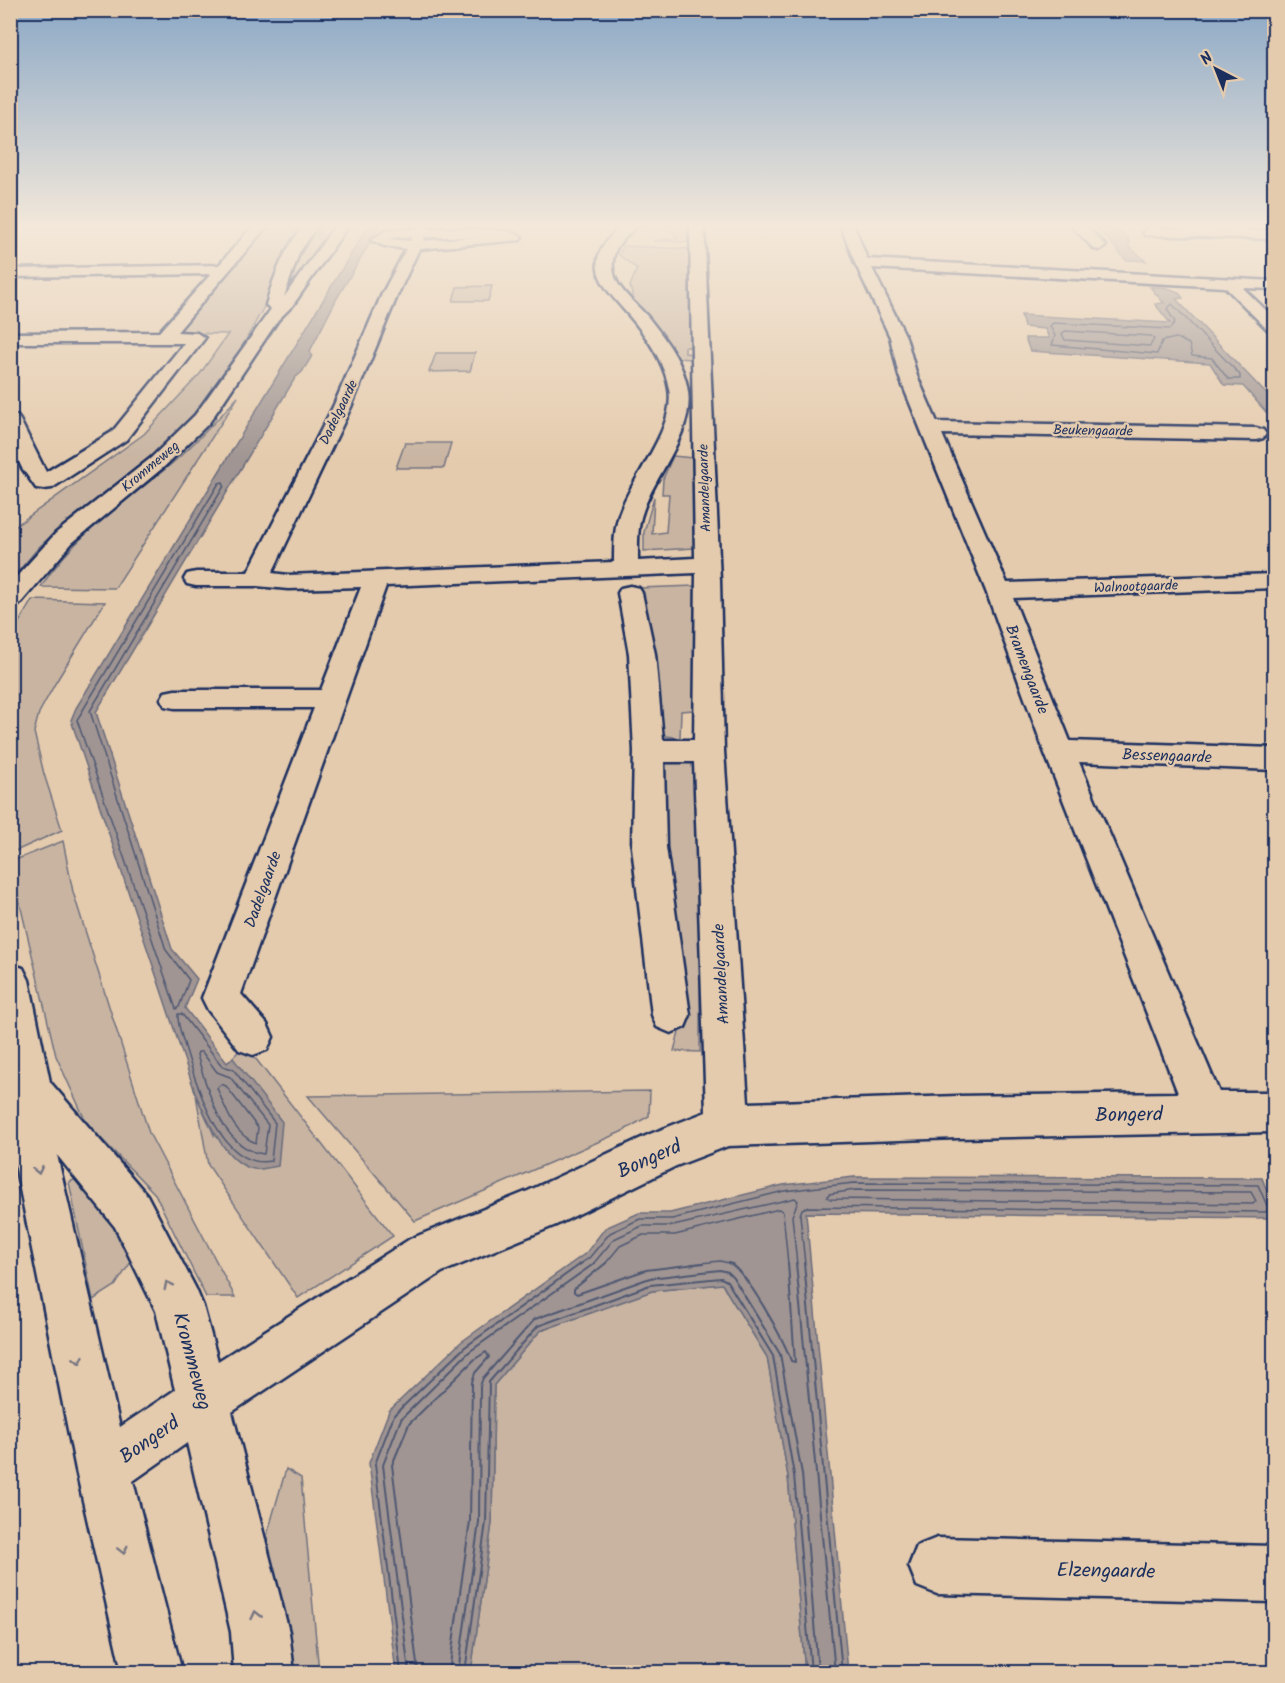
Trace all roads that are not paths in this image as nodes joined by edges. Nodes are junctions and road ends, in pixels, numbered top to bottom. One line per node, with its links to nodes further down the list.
1 (193, 305): 11 (street)
2 (275, 305): 9 (street, Krommeweg)
3 (285, 305): 9 (street, Krommeweg)
4 (388, 305): 18 (street, Dadelgaarde)
5 (627, 305): 20 (street, Amandelgaarde)
6 (699, 305): 16 (street, Amandelgaarde)
7 (882, 305): 14 (street, Bramengaarde)
8 (1252, 305): 10 (street)
9 (272, 317): 23 (street, Krommeweg)
10 (1275, 327)
11 (164, 337): 12 (street); 13 (street)
12 (10, 338)
13 (10, 420)
14 (930, 428): 15 (street, Beukengaarde); 22 (street, Bramengaarde)
15 (1256, 434)
16 (707, 565): 20 (street); 27 (street, Amandelgaarde)
17 (196, 579): 18 (street)
18 (257, 579): 19 (street)
19 (376, 579): 20 (street); 25 (street, Dadelgaarde)
20 (628, 580): 26 (street, Amandelgaarde)
21 (1275, 581): 22 (street, Walnootgaarde)
22 (998, 591): 28 (street, Bramengaarde)
23 (10, 600)
24 (176, 699): 25 (street)
25 (332, 699): 32 (street, Dadelgaarde)
26 (649, 751): 27 (street); 31 (street, Amandelgaarde)
27 (709, 751): 36 (street, Amandelgaarde)
28 (1059, 751): 29 (street, Bessengaarde); 35 (street, Bramengaarde)
29 (1275, 759)
30 (10, 980): 33 (street, Krommeweg)
31 (671, 1016)
32 (253, 1037)
33 (32, 1091): 37 (street, Krommeweg, one-way to 33); 38 (street, Krommeweg, one-way to 38)
34 (1275, 1112): 35 (street, Bongerd)
35 (1206, 1113): 36 (street, Bongerd)
36 (728, 1125): 37 (street, Bongerd)
37 (204, 1400): 38 (street, Bongerd); 42 (street, Krommeweg, one-way to 37)
38 (103, 1470): 41 (street, Krommeweg, one-way to 41)
39 (937, 1566): 40 (street, Elzengaarde)
40 (1275, 1574)
41 (152, 1672)
42 (264, 1672)

